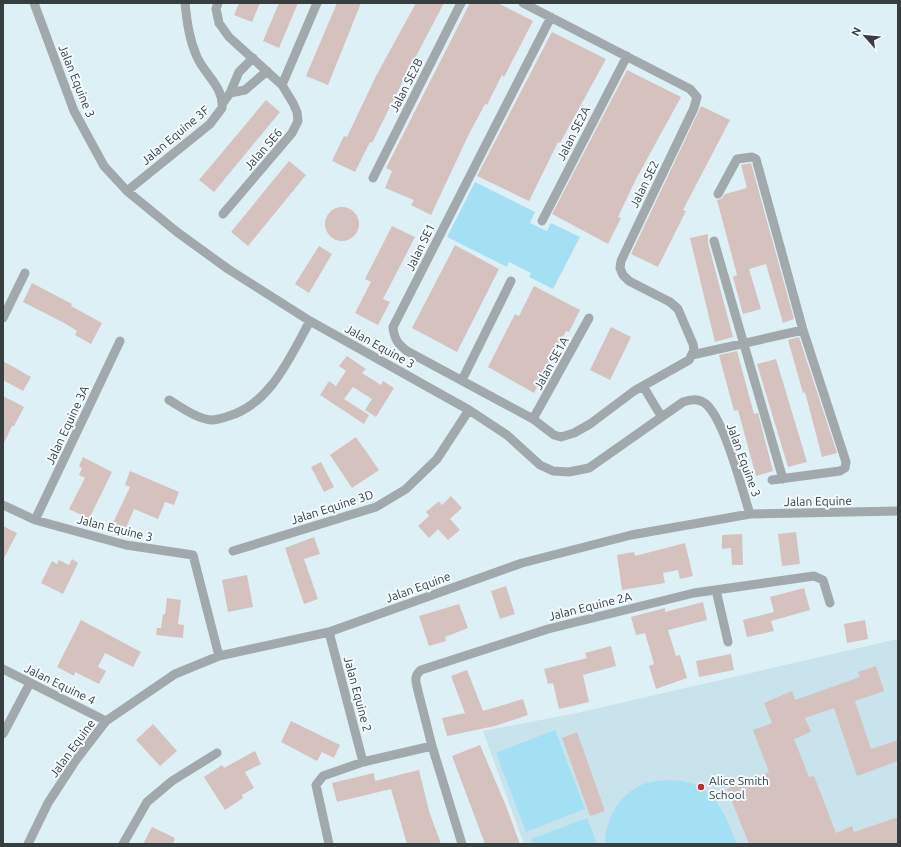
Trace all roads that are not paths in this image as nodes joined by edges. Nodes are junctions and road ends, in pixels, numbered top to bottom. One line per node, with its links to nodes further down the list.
1 (34, 3): 15 (street, Jalan Equine 3)
2 (185, 3): 13 (street, Jalan Equine 3F)
3 (218, 3): 9 (street, Jalan SE6)
4 (317, 3): 11 (street)
5 (461, 3): 14 (street, Jalan SE2B)
6 (523, 3): 7 (street)
7 (551, 17): 8 (street, Jalan SE2); 29 (street, Jalan SE1)
8 (627, 56): 18 (street, Jalan SE2A); 28 (street, Jalan SE2)
9 (253, 58): 10 (street, Jalan SE6); 12 (street)
10 (267, 71): 11 (street, Jalan SE6); 12 (street)
11 (282, 85): 17 (street, Jalan SE6)
12 (230, 93): 13 (street)
13 (223, 103): 15 (street, Jalan Equine 3F)
14 (373, 178)
15 (127, 191): 24 (street, Jalan Equine 3)
16 (718, 194): 25 (street)
17 (223, 214)
18 (542, 221)
19 (714, 241): 27 (street)
20 (25, 273): 22 (street)
21 (511, 281): 29 (street)
22 (3, 318)
23 (590, 318): 34 (street, Jalan SE1A)
24 (310, 321): 31 (street); 32 (street, Jalan Equine 3)
25 (804, 330): 27 (street); 35 (street)
26 (120, 341): 40 (street, Jalan Equine 3A)
27 (744, 343): 28 (street); 35 (street)
28 (692, 355): 30 (street)
29 (462, 380): 34 (street, Jalan SE1)
30 (643, 386): 33 (street); 34 (street, Jalan SE1)
31 (169, 400)
32 (469, 410): 33 (street, Jalan Equine 3); 41 (street, Jalan Equine 3D)
33 (661, 416): 39 (street, Jalan Equine 3)
34 (536, 421)
35 (783, 479): 36 (street)
36 (772, 480)
37 (3, 505): 40 (street, Jalan Equine 3)
38 (898, 511): 39 (street, Jalan Equine)
39 (750, 514): 44 (street, Jalan Equine)
40 (35, 520): 46 (street, Jalan Equine 3)
41 (233, 551)
42 (716, 590): 43 (street, Jalan Equine 2A); 45 (street); 51 (street, Jalan Equine 2A)
43 (830, 603)
44 (329, 632): 46 (street, Jalan Equine); 53 (street, Jalan Equine 2)
45 (728, 642)
46 (219, 656): 49 (street, Jalan Equine)
47 (3, 669): 48 (street, Jalan Equine 4)
48 (30, 683): 49 (street, Jalan Equine 4); 50 (street)
49 (106, 721): 54 (street, Jalan Equine)
50 (3, 734)
51 (432, 746): 53 (street); 57 (street)
52 (217, 753): 55 (street)
53 (363, 762): 56 (street)
54 (28, 844)
55 (122, 844)
56 (329, 844)
57 (462, 844)

